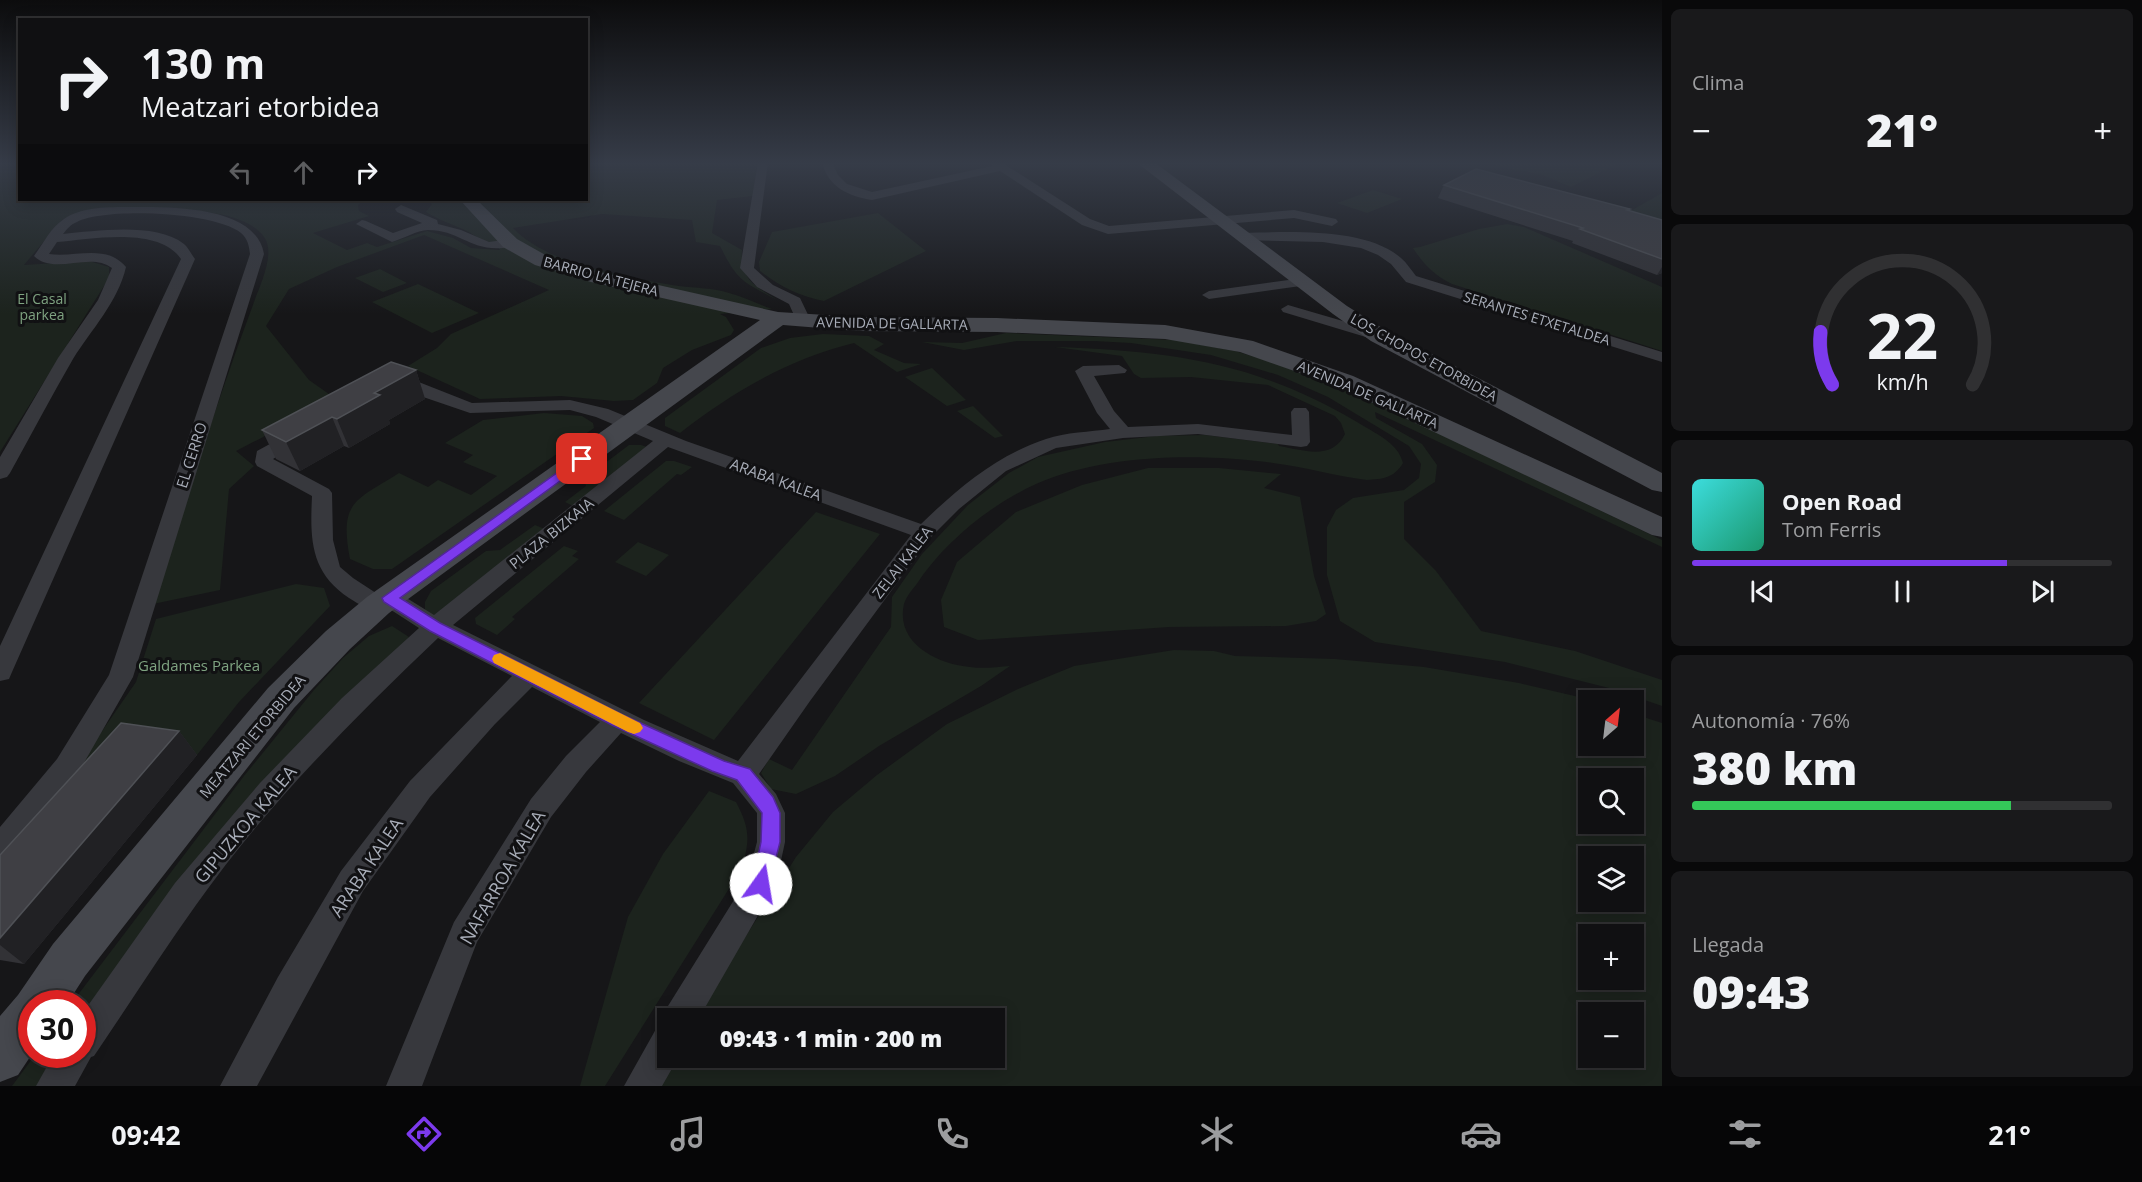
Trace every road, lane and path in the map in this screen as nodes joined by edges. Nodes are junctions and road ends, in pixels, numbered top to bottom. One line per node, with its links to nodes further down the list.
1 (128, 213): 15 (street, EL CERRO)
2 (190, 213): 43 (street, EL CERRO)
3 (409, 213): 13 (street)
4 (480, 213): 16 (street, BARRIO LA TEJERA)
5 (755, 213): 22 (street)
6 (1071, 213): 10 (street)
7 (1211, 213): 10 (street, LOS CHOPOS ETORBIDEA)
8 (1268, 213): 10 (street)
9 (1305, 213): 11 (street)
10 (1223, 222): 14 (street, LOS CHOPOS ETORBIDEA)
11 (1332, 222)
12 (362, 224): 13 (street)
13 (427, 226): 16 (street)
14 (1244, 237): 17 (street, LOS CHOPOS ETORBIDEA); 25 (street, SERANTES ETXETALDEA)
15 (54, 239): 33 (street); 39 (street)
16 (510, 243): 19 (street, BARRIO LA TEJERA)
17 (1303, 282): 18 (street); 23 (street, LOS CHOPOS ETORBIDEA)
18 (1209, 295)
19 (719, 306): 21 (street, BARRIO LA TEJERA); 24 (street)
20 (1288, 309): 23 (street)
21 (778, 318): 22 (street, AVENIDA DE GALLARTA); 24 (street, MEATZARI ETORBIDEA)
22 (803, 321): 24 (street, MEATZARI ETORBIDEA); 35 (street, AVENIDA DE GALLARTA)
23 (1379, 336): 34 (street, LOS CHOPOS ETORBIDEA)
24 (743, 344): 29 (street, MEATZARI ETORBIDEA)
25 (1662, 357)
26 (1119, 370): 31 (street)
27 (380, 392): 29 (street)
28 (1300, 412): 31 (street)
29 (629, 425): 32 (street, ARABA KALEA); 37 (street, MEATZARI ETORBIDEA)
30 (316, 426): 37 (street)
31 (1123, 433): 36 (street, ZELAI KALEA)
32 (666, 440): 36 (street, ARABA KALEA); 38 (street, PLAZA BIZKAIA)
33 (0, 473)
34 (1662, 484)
35 (1662, 528)
36 (924, 532): 42 (street, ZELAI KALEA)
37 (384, 602): 38 (street); 44 (street, MEATZARI ETORBIDEA)
38 (435, 627): 40 (street); 46 (street, GIPUZKOA KALEA)
39 (0, 672)
40 (530, 674): 41 (street); 52 (street, ARABA KALEA)
41 (618, 720): 42 (street); 53 (street, NAFARROA KALEA)
42 (743, 775): 45 (street)
43 (0, 849)
44 (48, 990)
45 (686, 1008)
46 (96, 1024)
47 (18, 1032): 48 (street)
48 (0, 1057)
49 (657, 1060): 54 (street)
50 (66, 1068): 51 (street)
51 (54, 1086)
52 (238, 1086)
53 (404, 1086)
54 (642, 1086)

